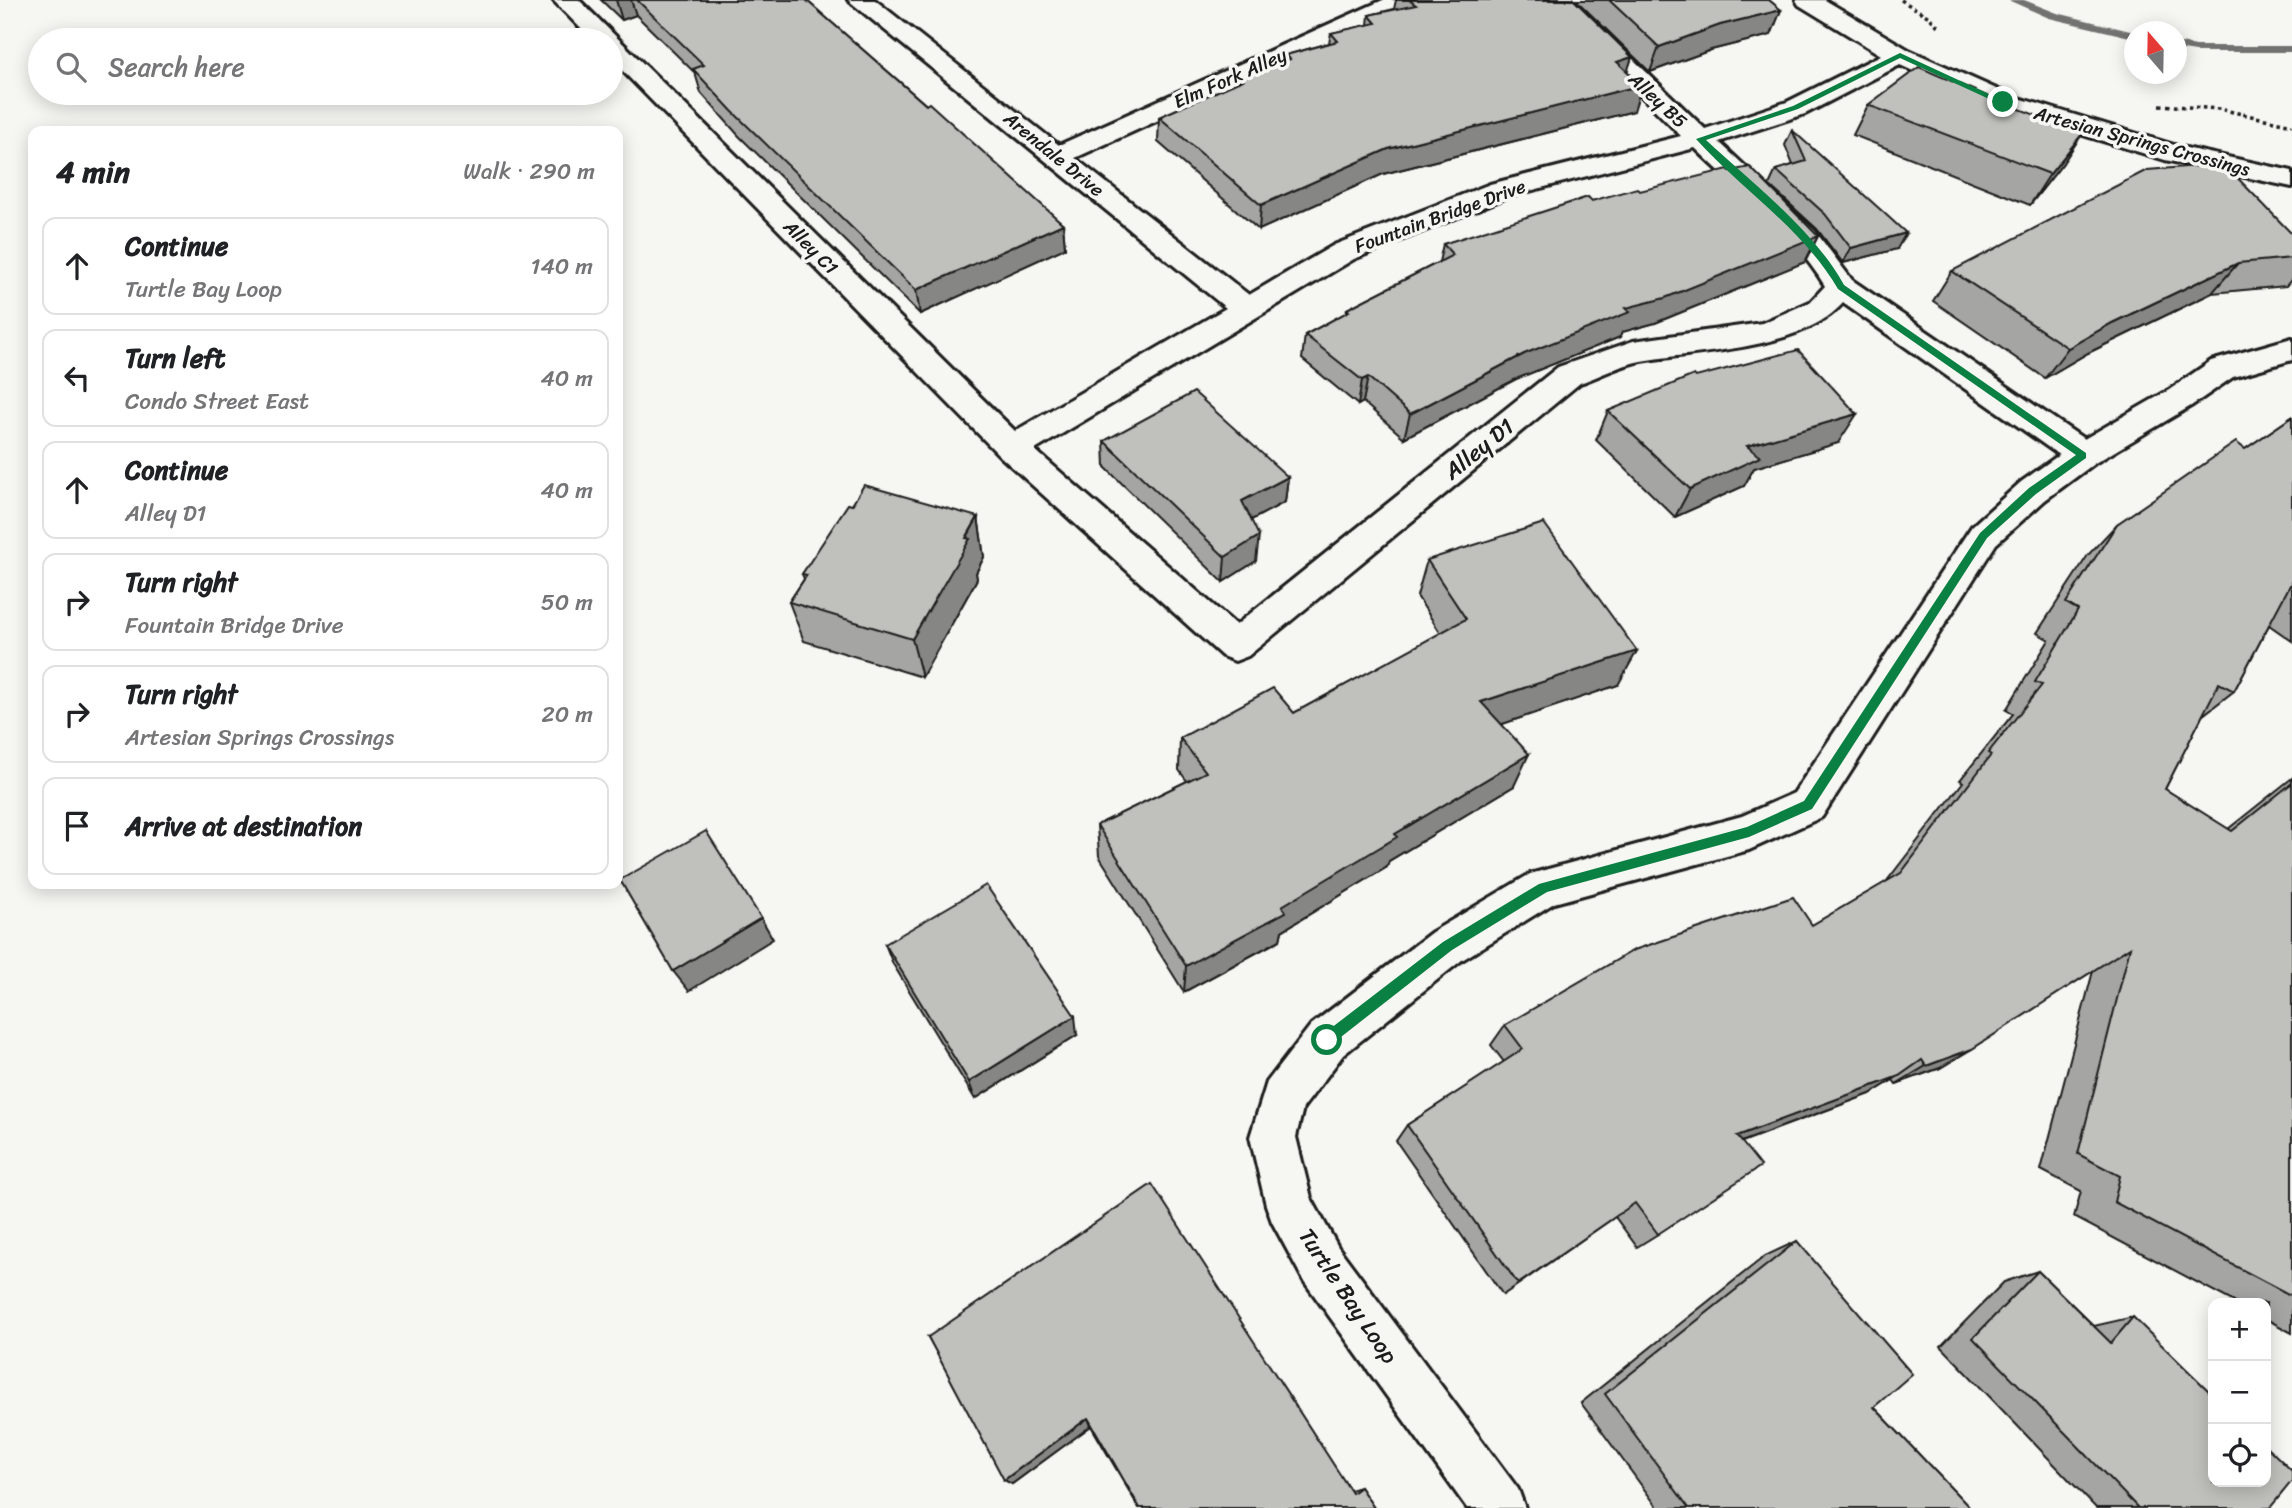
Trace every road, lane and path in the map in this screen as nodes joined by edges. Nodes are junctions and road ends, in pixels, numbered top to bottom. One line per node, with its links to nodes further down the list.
1 (565, 0): 7 (street)
2 (860, 0): 14 (street, Arendale Drive)
3 (1403, 0): 14 (street, Elm Fork Alley)
4 (1558, 0): 13 (street, Alley B5)
5 (1808, 0): 9 (street, Artesian Springs Crossings)
6 (1901, 0): 8 (path)
7 (594, 28)
8 (1947, 35)
9 (1900, 55): 13 (street, Fountain Bridge Drive); 15 (street, Artesian Springs Crossings)
10 (623, 58): 19 (street, Alley C1)
11 (2154, 105): 12 (path)
12 (2292, 125)
13 (1700, 139): 16 (street); 17 (street, Fountain Bridge Drive)
14 (1056, 156): 17 (street, Arendale Drive)
15 (2292, 179)
16 (1841, 287): 19 (street, Alley D1); 20 (street)
17 (1247, 309): 19 (street, Fountain Bridge Drive)
18 (2292, 349): 20 (street, Turtle Bay Loop)
19 (1012, 448)
20 (2083, 455): 21 (street, Turtle Bay Loop)
21 (1499, 1508)

